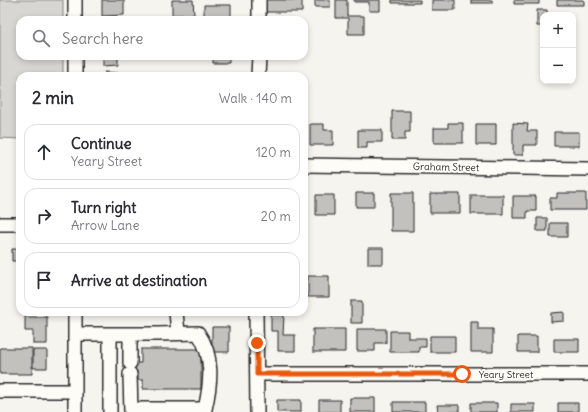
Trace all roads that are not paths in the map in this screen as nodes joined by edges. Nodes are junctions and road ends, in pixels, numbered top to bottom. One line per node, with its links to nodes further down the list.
1 (75, 0): 3 (street)
2 (259, 0): 4 (street)
3 (75, 16)
4 (259, 16)
5 (75, 60): 7 (street)
6 (259, 60): 8 (street)
7 (75, 72)
8 (258, 72)
9 (308, 165): 10 (street, Graham Street)
10 (588, 169)
11 (0, 224): 12 (street)
12 (16, 224)
13 (75, 316): 17 (street)
14 (176, 316): 16 (street)
15 (256, 316): 20 (street)
16 (178, 333): 19 (street); 26 (street)
17 (75, 334): 18 (street); 23 (street)
18 (110, 334): 19 (street); 25 (street)
19 (130, 334): 26 (street)
20 (257, 374): 21 (street, Yeary Street); 27 (street)
21 (588, 374)
22 (0, 391): 23 (street)
23 (75, 391): 24 (street)
24 (75, 412)
25 (110, 412)
26 (132, 412)
27 (257, 412)

